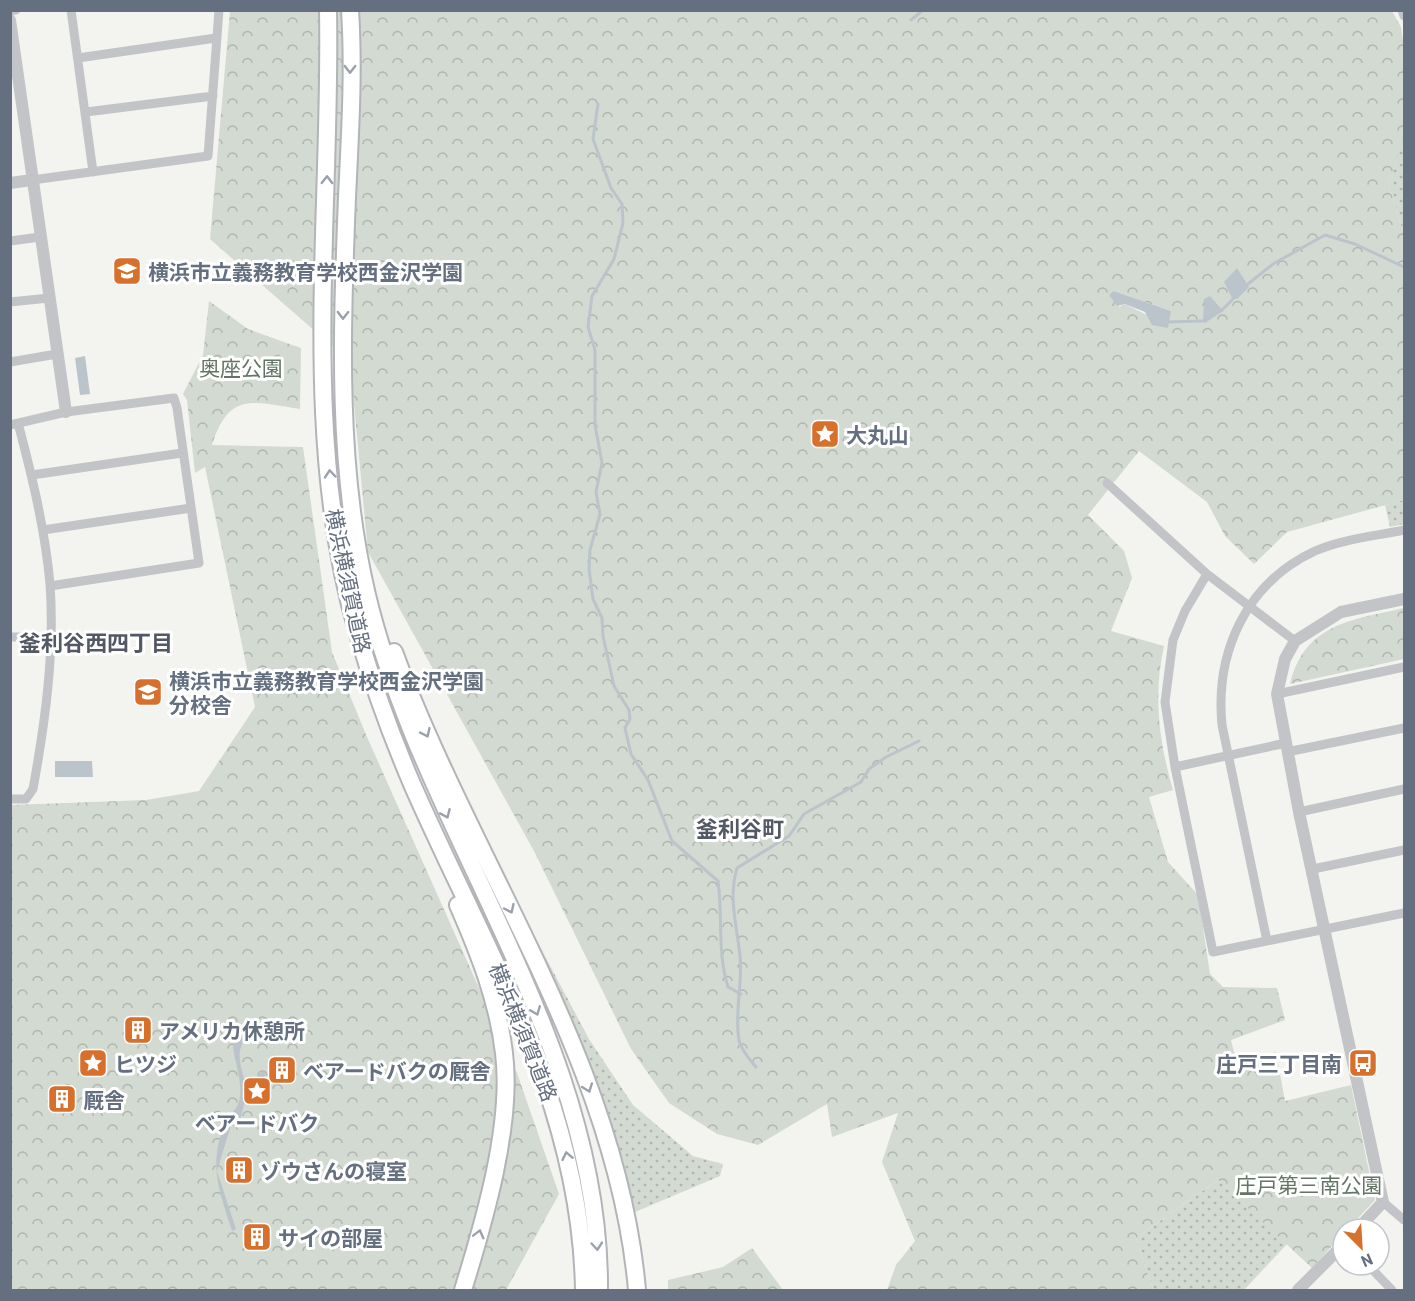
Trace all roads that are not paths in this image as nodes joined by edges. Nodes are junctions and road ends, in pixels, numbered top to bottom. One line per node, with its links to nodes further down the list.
1 (16, 10): 7 (street)
2 (71, 10): 11 (street)
3 (219, 10): 10 (street)
4 (328, 10): 36 (highway, 横浜横須賀道路, one-way to 4)
5 (350, 10): 31 (highway, 横浜横須賀道路, one-way to 31)
6 (1402, 10): 8 (street)
7 (10, 11)
8 (1404, 16)
9 (10, 20): 15 (street)
10 (216, 38): 11 (street); 12 (street)
11 (78, 58): 13 (street)
12 (213, 96): 13 (street); 14 (street)
13 (86, 112): 14 (street)
14 (93, 172): 15 (street)
15 (32, 180): 16 (street); 17 (street)
16 (10, 183)
17 (40, 237): 18 (street); 19 (street)
18 (10, 241)
19 (49, 298): 20 (street); 21 (street)
20 (10, 302)
21 (57, 354): 22 (street); 23 (street)
22 (10, 362)
23 (66, 412): 24 (street); 25 (street)
24 (14, 424): 26 (street)
25 (182, 453): 26 (street); 28 (street)
26 (32, 475): 29 (street)
27 (1107, 483): 32 (street)
28 (191, 508): 29 (street); 33 (street)
29 (43, 530): 33 (street)
30 (1404, 530): 35 (street)
31 (356, 540): 55 (highway, 横浜横須賀道路, one-way to 55); 60 (highway, one-way to 60)
32 (1207, 574): 35 (street); 45 (street)
33 (50, 586): 38 (street)
34 (1404, 599): 39 (street)
35 (1250, 607): 39 (street); 44 (street)
36 (357, 631): 55 (highway, 横浜横須賀道路, one-way to 36); 63 (highway, one-way to 36)
37 (10, 637): 38 (street)
38 (49, 638): 47 (street)
39 (1295, 641): 41 (street)
40 (1404, 667): 41 (street)
41 (1277, 694): 43 (street)
42 (1404, 728): 43 (street)
43 (1286, 748): 44 (street); 48 (street)
44 (1230, 756): 45 (street); 53 (street)
45 (1175, 767): 53 (street)
46 (1404, 789): 48 (street)
47 (10, 799)
48 (1299, 812): 50 (street)
49 (1404, 850): 50 (street)
50 (1312, 869): 52 (street)
51 (1404, 913): 52 (street)
52 (1324, 929): 53 (street); 54 (street)
53 (1267, 941)
54 (1383, 1202): 56 (street); 57 (street)
55 (586, 1210): 61 (highway, 横浜横須賀道路)
56 (1369, 1217)
57 (1404, 1220)
58 (1331, 1258): 62 (street)
59 (1380, 1277): 64 (street)
60 (636, 1284)
61 (592, 1288)
62 (1303, 1289)
63 (463, 1290)
64 (1392, 1290)

